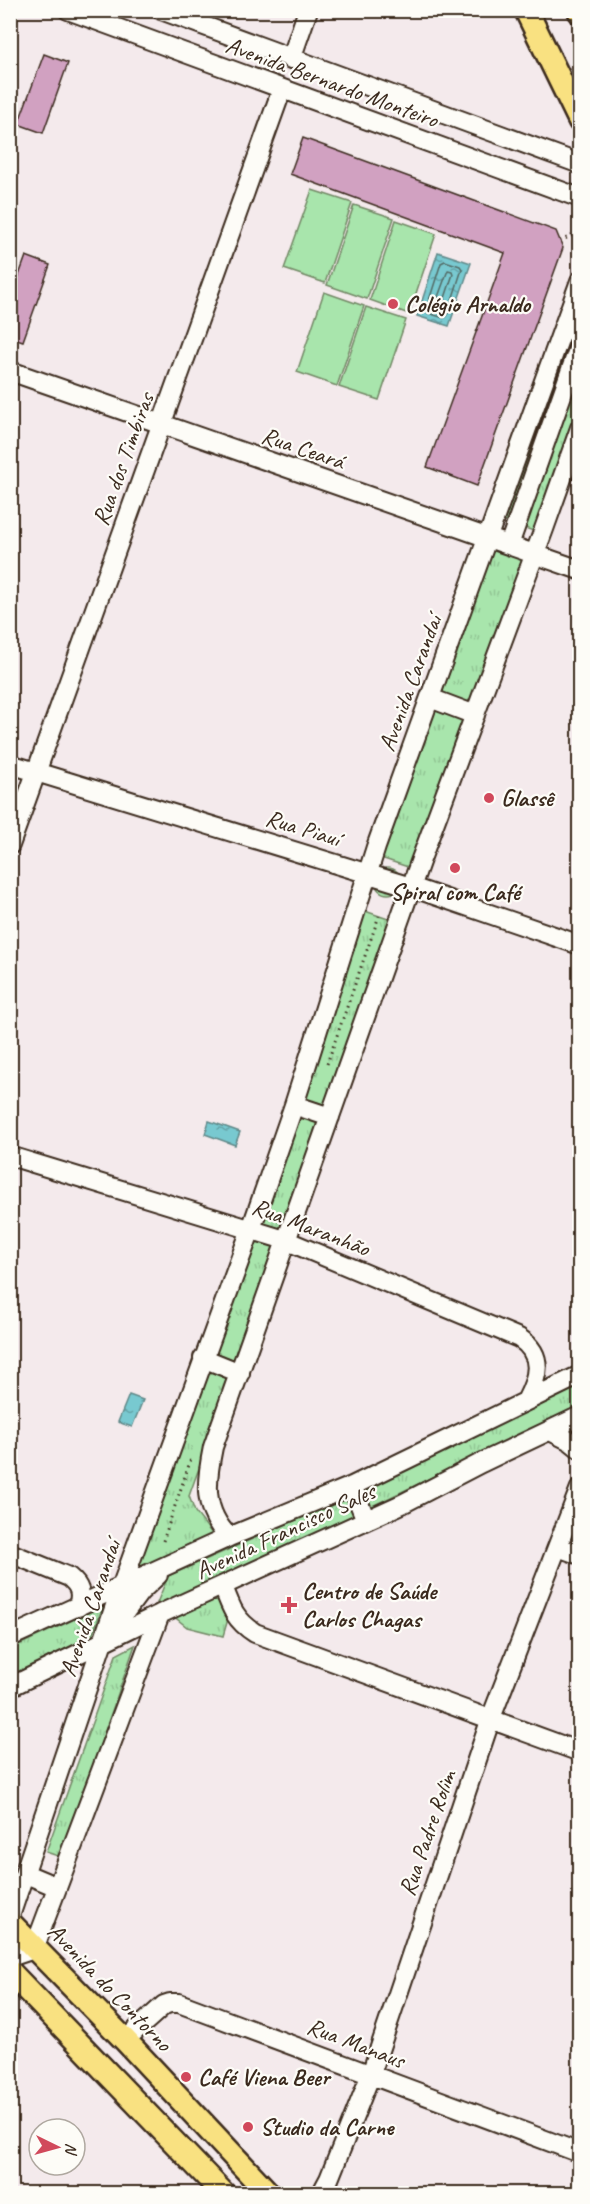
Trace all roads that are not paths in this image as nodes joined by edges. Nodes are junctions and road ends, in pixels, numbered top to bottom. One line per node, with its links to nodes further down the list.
1 (68, 10): 6 (street, Avenida Bernardo Monteiro)
2 (161, 10): 5 (street, Avenida Bernardo Monteiro)
3 (308, 10): 5 (street)
4 (526, 10): 7 (main road)
5 (291, 59): 8 (street, Avenida Bernardo Monteiro)
6 (282, 89): 9 (street, Avenida Bernardo Monteiro); 13 (street, Rua dos Timbiras)
7 (579, 121)
8 (579, 164)
9 (579, 198)
10 (579, 281): 15 (street, Avenida Carandaí)
11 (579, 344): 16 (street)
12 (10, 371): 13 (street, Rua Ceará)
13 (161, 424): 15 (street, Rua Ceará); 22 (street, Rua dos Timbiras)
14 (579, 428): 17 (street)
15 (489, 538): 16 (street, Rua Ceará); 19 (street, Avenida Carandaí)
16 (508, 545): 17 (street, Rua Ceará)
17 (534, 555): 18 (street, Rua Ceará); 20 (street)
18 (579, 570)
19 (430, 698): 20 (street); 24 (street, Avenida Carandaí)
20 (475, 715): 25 (street)
21 (10, 764): 22 (street, Rua Piauí)
22 (37, 773): 23 (street, Rua dos Timbiras); 24 (street, Rua Piauí)
23 (10, 845)
24 (368, 873): 25 (street, Rua Piauí); 27 (street, Avenida Carandaí)
25 (411, 886): 26 (street, Rua Piauí); 28 (street)
26 (579, 945)
27 (294, 1105): 28 (street); 30 (street, Avenida Carandaí)
28 (330, 1118): 31 (street)
29 (10, 1156): 30 (street, Rua Maranhão)
30 (251, 1229): 31 (street, Rua Maranhão); 32 (street, Avenida Carandaí)
31 (285, 1240): 33 (street); 35 (street, Rua Maranhão)
32 (203, 1359): 33 (street); 47 (street, Avenida Carandaí)
33 (240, 1373): 42 (street)
34 (579, 1375): 35 (street, Avenida Francisco Sales)
35 (526, 1401): 39 (street, Avenida Francisco Sales)
36 (579, 1416): 37 (street, Avenida Francisco Sales)
37 (550, 1431): 38 (street); 41 (street, Avenida Francisco Sales)
38 (579, 1449)
39 (352, 1486): 41 (street); 42 (street, Avenida Francisco Sales)
40 (579, 1488): 43 (street, Rua Padre Rolim)
41 (366, 1520): 48 (street, Avenida Francisco Sales)
42 (229, 1537): 46 (street, Avenida Francisco Sales)
43 (558, 1547): 45 (street); 54 (street, Rua Padre Rolim)
44 (10, 1553): 49 (street)
45 (579, 1555)
46 (171, 1564): 47 (street, Avenida Francisco Sales); 52 (street)
47 (122, 1585): 49 (street, Avenida Francisco Sales); 52 (street, Avenida Carandaí)
48 (223, 1586): 50 (street, Avenida Francisco Sales); 54 (street)
49 (78, 1607): 51 (street, Avenida Francisco Sales)
50 (160, 1614): 52 (street, Avenida Francisco Sales); 57 (street)
51 (10, 1637)
52 (103, 1643): 53 (street, Avenida Francisco Sales); 56 (street, Avenida Carandaí)
53 (10, 1687)
54 (491, 1719): 55 (street); 64 (street, Rua Padre Rolim)
55 (579, 1752)
56 (26, 1874): 57 (street); 58 (street, Avenida Carandaí)
57 (57, 1887): 60 (street)
58 (10, 1916)
59 (10, 1923): 60 (main road, Avenida do Contorno)
60 (34, 1949): 61 (street); 63 (main road, Avenida do Contorno)
61 (10, 1957)
62 (10, 1972): 66 (main road)
63 (125, 2040): 64 (street, Rua Manaus); 67 (main road, Avenida do Contorno)
64 (371, 2074): 65 (street, Rua Manaus); 68 (street, Rua Padre Rolim)
65 (579, 2153)
66 (224, 2193)
67 (269, 2193)
68 (321, 2193)

